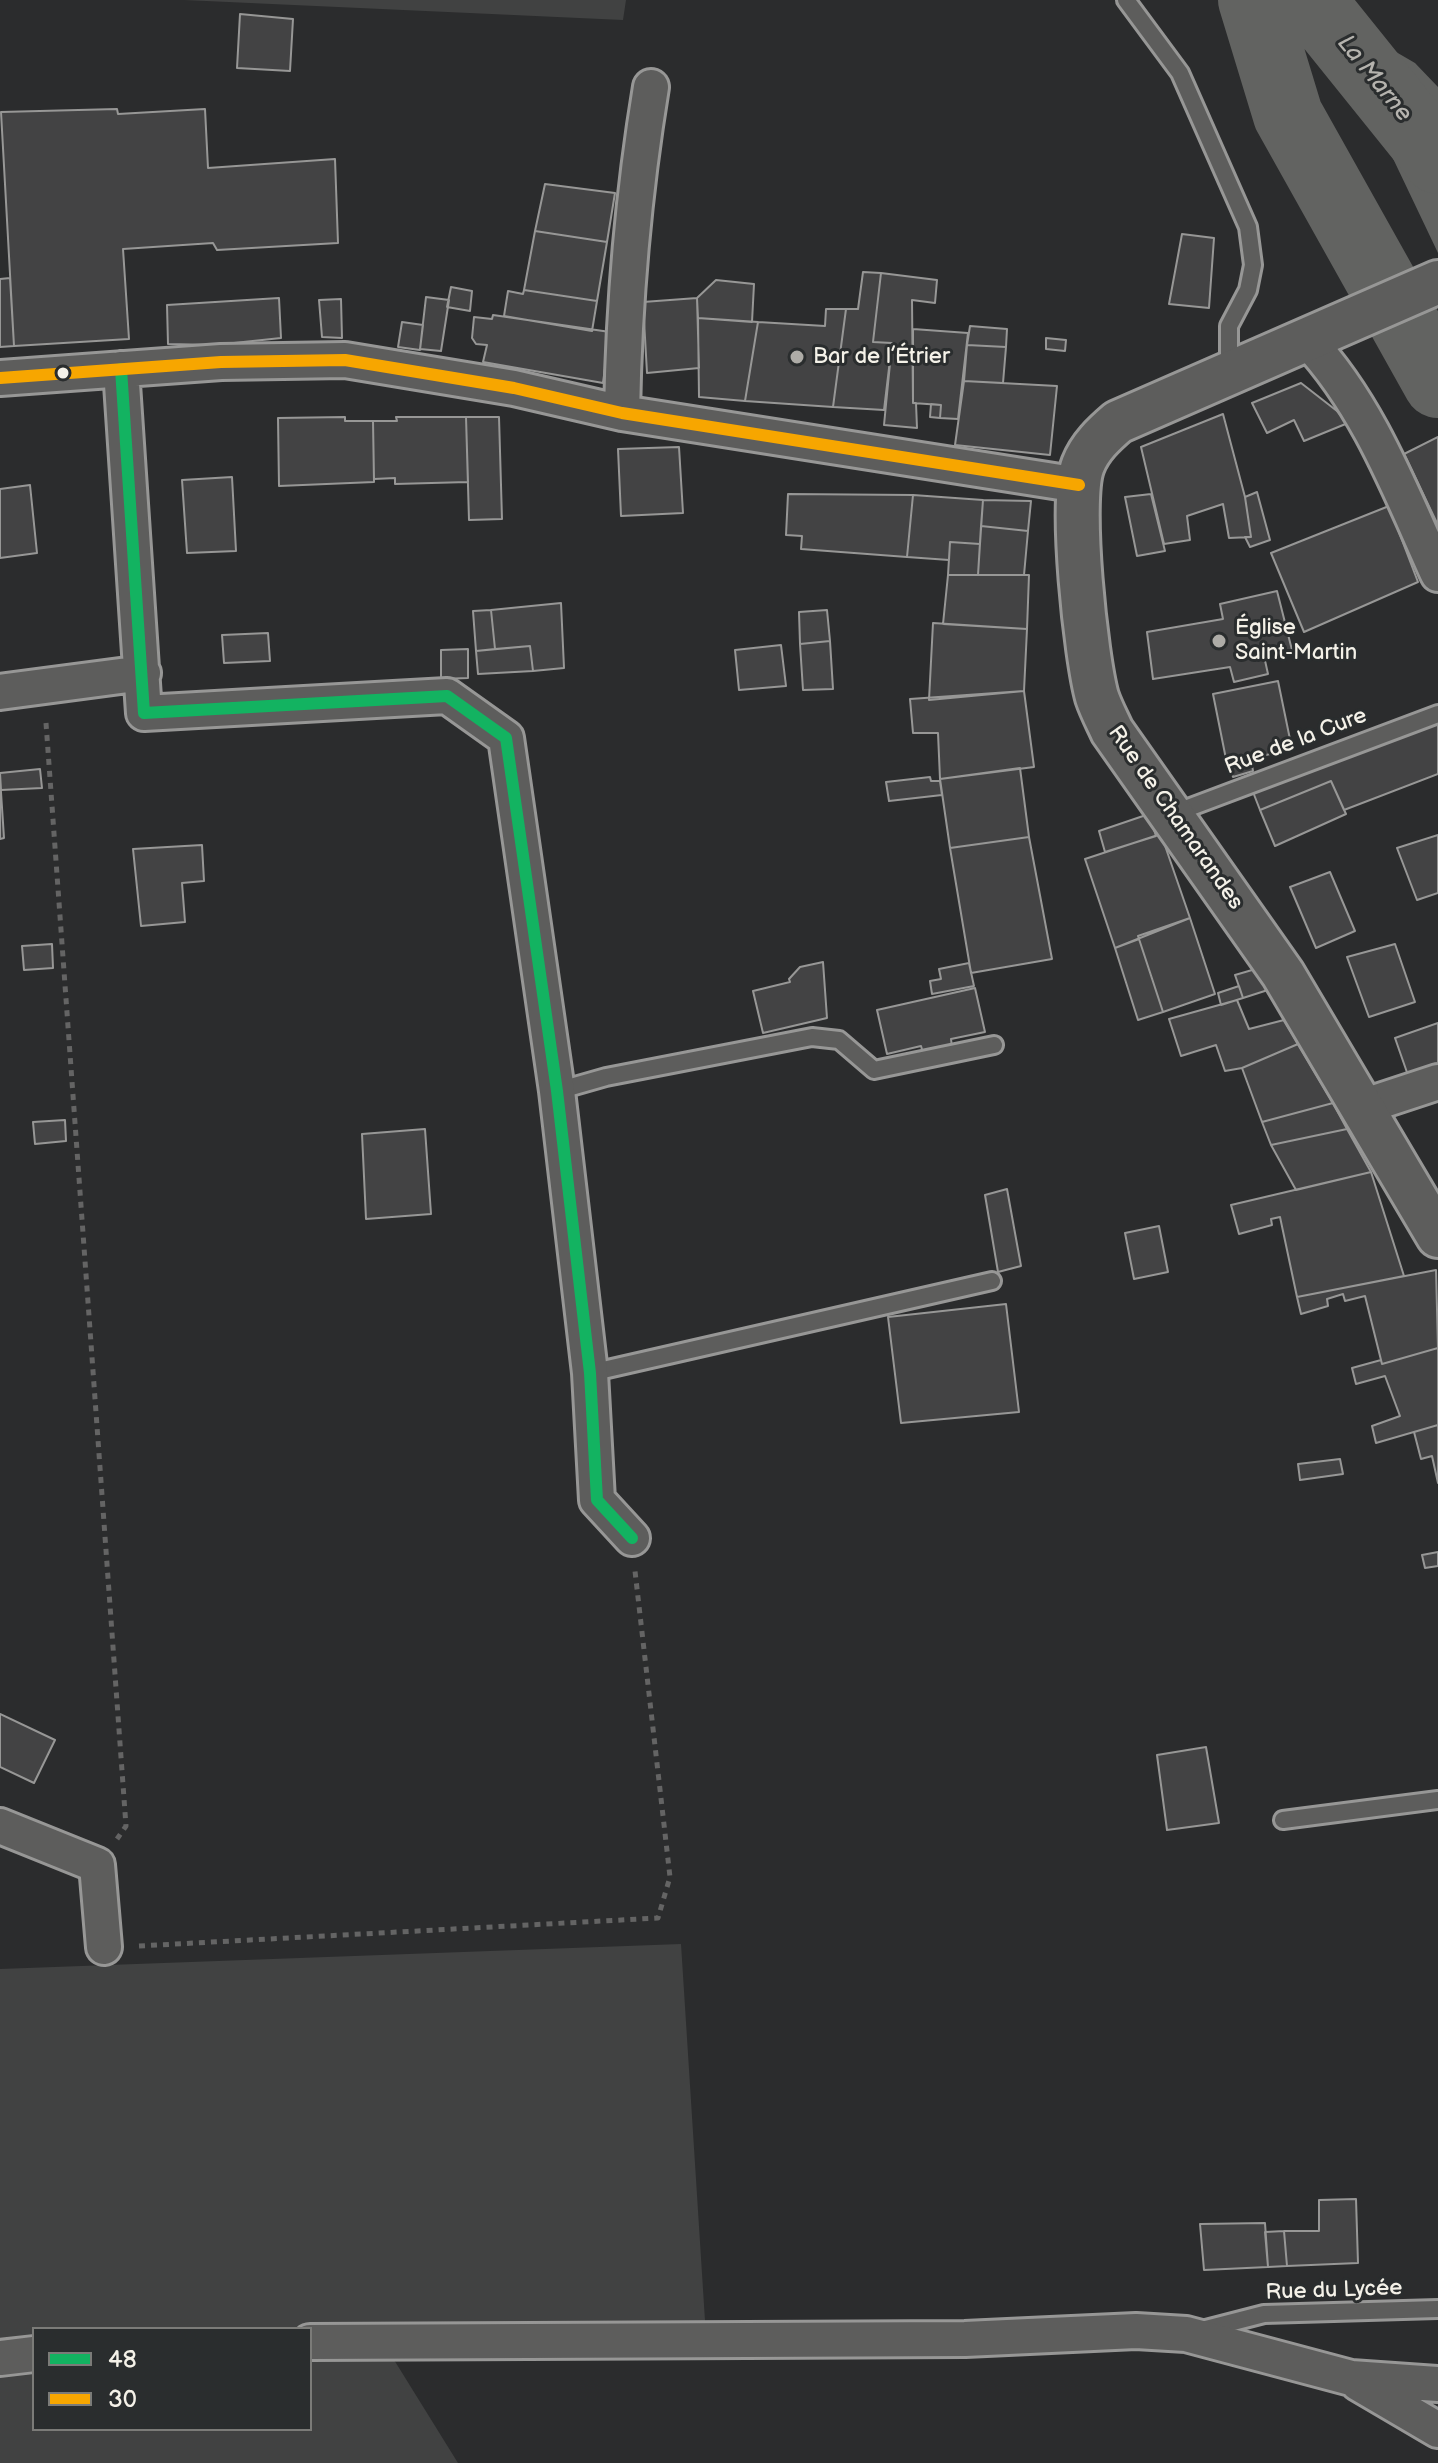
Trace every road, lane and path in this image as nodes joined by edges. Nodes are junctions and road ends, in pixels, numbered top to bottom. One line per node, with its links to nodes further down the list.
1 (1126, 0): 6 (lane)
2 (651, 87): 8 (street)
3 (1438, 282): 4 (street, Rue de Chamarandes)
4 (1317, 351): 6 (street, Rue de Chamarandes); 10 (street)
5 (121, 369): 7 (street); 8 (street); 11 (street)
6 (1229, 373): 9 (street, Rue de Chamarandes)
7 (0, 378)
8 (622, 413): 9 (street)
9 (1079, 485): 15 (street, Rue de Chamarandes)
10 (1438, 574)
11 (143, 673): 12 (street); 18 (street)
12 (43, 686): 13 (street); 27 (path)
13 (0, 692)
14 (1438, 714): 15 (lane, Rue de la Cure)
15 (1170, 814): 19 (street, Rue de Chamarandes)
16 (994, 1045): 18 (lane)
17 (1438, 1082): 19 (street)
18 (557, 1091): 22 (street)
19 (1362, 1107): 20 (street, Rue de Chamarandes)
20 (1438, 1236)
21 (992, 1281): 22 (lane)
22 (590, 1373): 23 (street)
23 (632, 1538): 28 (path)
24 (1438, 1800): 25 (lane)
25 (1283, 1820)
26 (0, 1826): 27 (street)
27 (97, 1865): 28 (street)
28 (104, 1947)
29 (1438, 2309): 30 (lane, Rue du Lycée)
30 (1186, 2334): 31 (street); 34 (street)
31 (312, 2342)
32 (32, 2354): 33 (street)
33 (0, 2358)
34 (1351, 2378): 35 (street); 36 (street)
35 (1438, 2384)
36 (1438, 2430)

